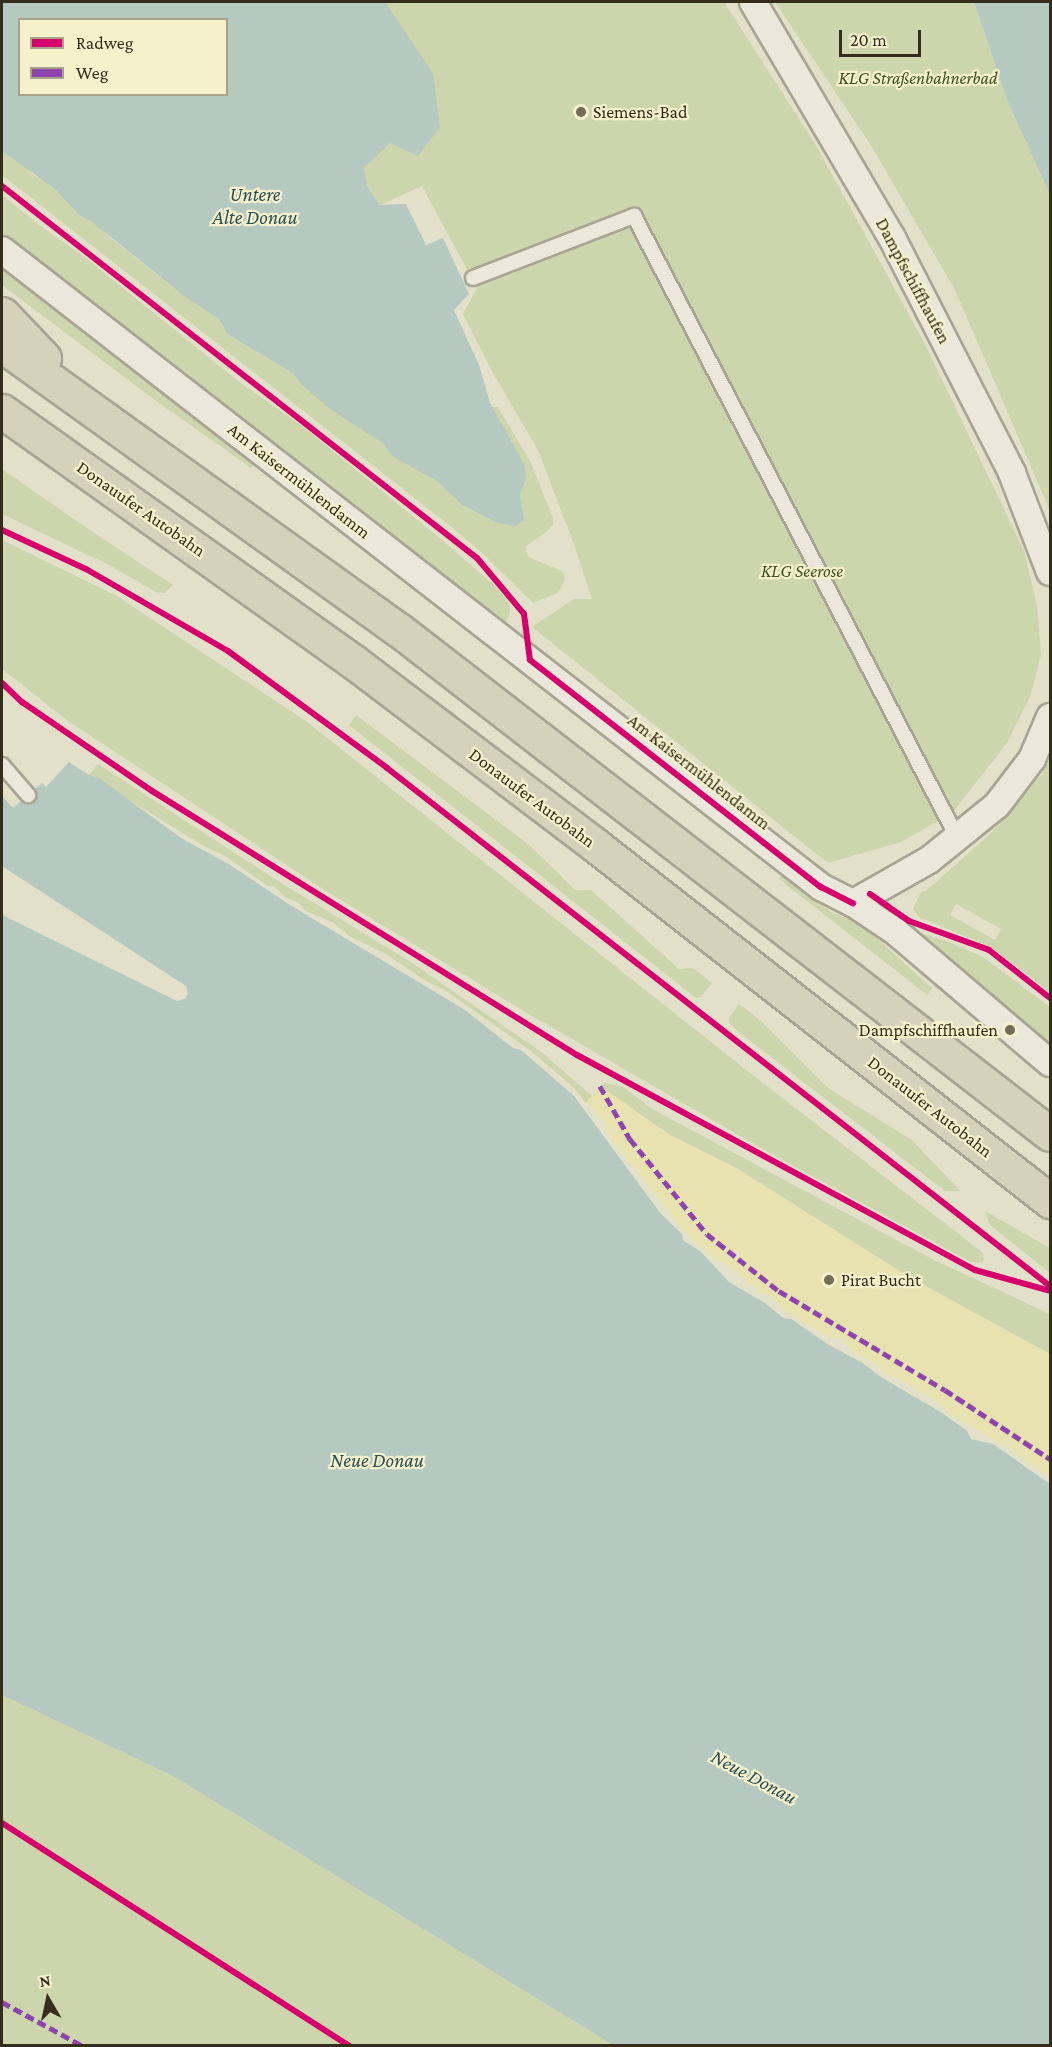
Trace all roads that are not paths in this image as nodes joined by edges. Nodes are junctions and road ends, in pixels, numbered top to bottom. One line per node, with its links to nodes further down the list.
1 (753, 2): 8 (street, Dampfschiffhaufen)
2 (2, 250): 13 (street, Am Kaisermühlendamm)
3 (473, 278): 12 (lane)
4 (2, 314): 6 (highway)
5 (2, 345): 6 (highway)
6 (95, 411): 15 (highway)
7 (10, 418): 16 (highway, Donauufer Autobahn)
8 (1050, 572)
9 (1050, 717): 12 (street)
10 (2, 765): 11 (lane)
11 (28, 795)
12 (958, 839): 13 (street)
13 (853, 903): 14 (street, Am Kaisermühlendamm)
14 (1050, 1063)
15 (1050, 1134)
16 (1050, 1201)

